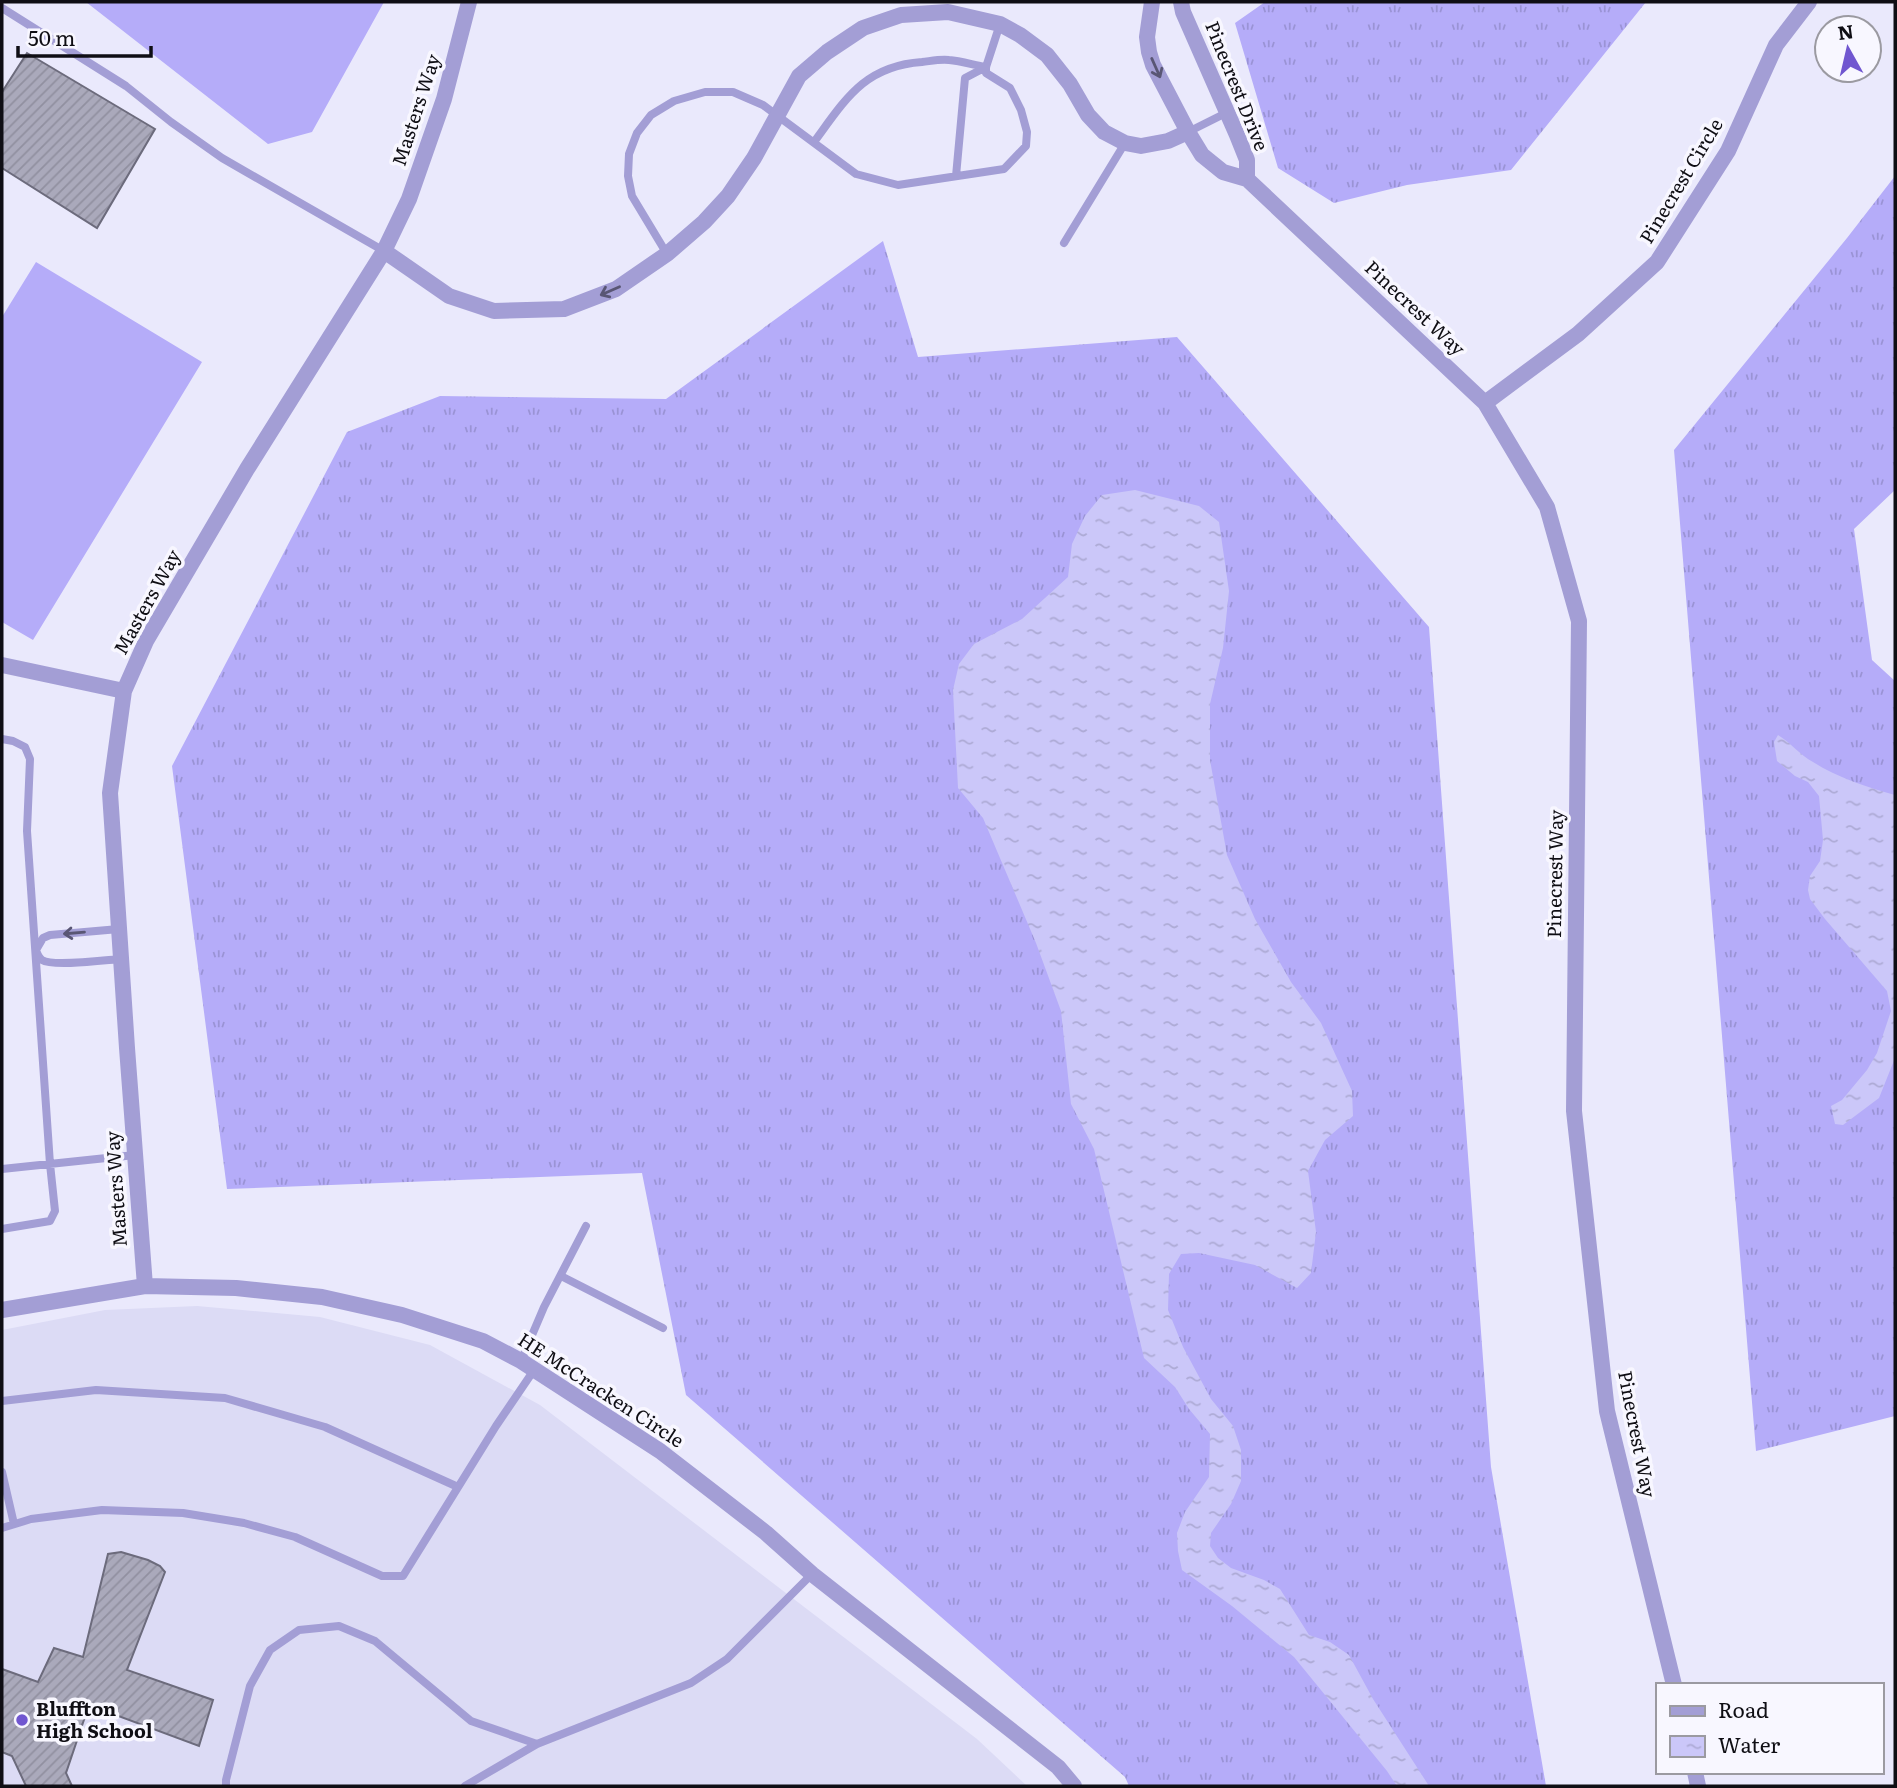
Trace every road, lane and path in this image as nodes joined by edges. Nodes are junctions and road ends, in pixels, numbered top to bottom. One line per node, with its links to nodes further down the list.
1 (469, 2): 16 (street, Masters Way)
2 (1152, 2): 10 (street, Pinecrest Drive, one-way to 10)
3 (1181, 2): 8 (street, Pinecrest Drive)
4 (1809, 2): 18 (street, Pinecrest Circle)
5 (2, 8): 16 (lane)
6 (1000, 24): 7 (lane); 9 (street); 12 (street)
7 (986, 67): 11 (lane); 13 (lane); 13 (lane)
8 (1228, 112): 10 (lane); 14 (street, Pinecrest Drive)
9 (777, 116): 11 (lane); 17 (street); 17 (lane)
10 (1188, 132): 12 (street); 14 (street, Pinecrest Drive)
11 (814, 142): 13 (lane)
12 (1125, 143): 15 (lane)
13 (956, 176)
14 (1247, 179): 18 (street, Pinecrest Way)
15 (1064, 243)
16 (384, 251): 17 (street, one-way to 16); 20 (street, Masters Way)
17 (667, 254)
18 (1485, 403): 41 (street, Pinecrest Way)
19 (2, 664): 20 (street)
20 (124, 691): 22 (street, Masters Way)
21 (2, 739): 23 (lane)
22 (119, 929): 23 (lane, one-way to 23); 24 (street, Masters Way)
23 (36, 950): 24 (lane); 26 (lane)
24 (121, 959): 25 (street, Masters Way)
25 (135, 1155): 26 (lane); 31 (street, Masters Way)
26 (50, 1164): 27 (lane); 29 (lane)
27 (2, 1169)
28 (586, 1226): 30 (lane)
29 (2, 1229)
30 (561, 1276): 33 (lane); 34 (lane)
31 (145, 1286): 32 (street, HE McCracken Circle); 34 (street, HE McCracken Circle)
32 (2, 1310)
33 (663, 1328)
34 (527, 1365): 37 (lane); 40 (street, HE McCracken Circle)
35 (2, 1401): 37 (lane)
36 (2, 1472): 38 (lane)
37 (458, 1487): 38 (lane)
38 (14, 1524): 39 (lane)
39 (2, 1528)
40 (812, 1574): 42 (lane); 45 (street, HE McCracken Circle)
41 (1674, 1683)
42 (537, 1744): 43 (lane); 44 (lane)
43 (226, 1786)
44 (465, 1786)
45 (1074, 1786)

